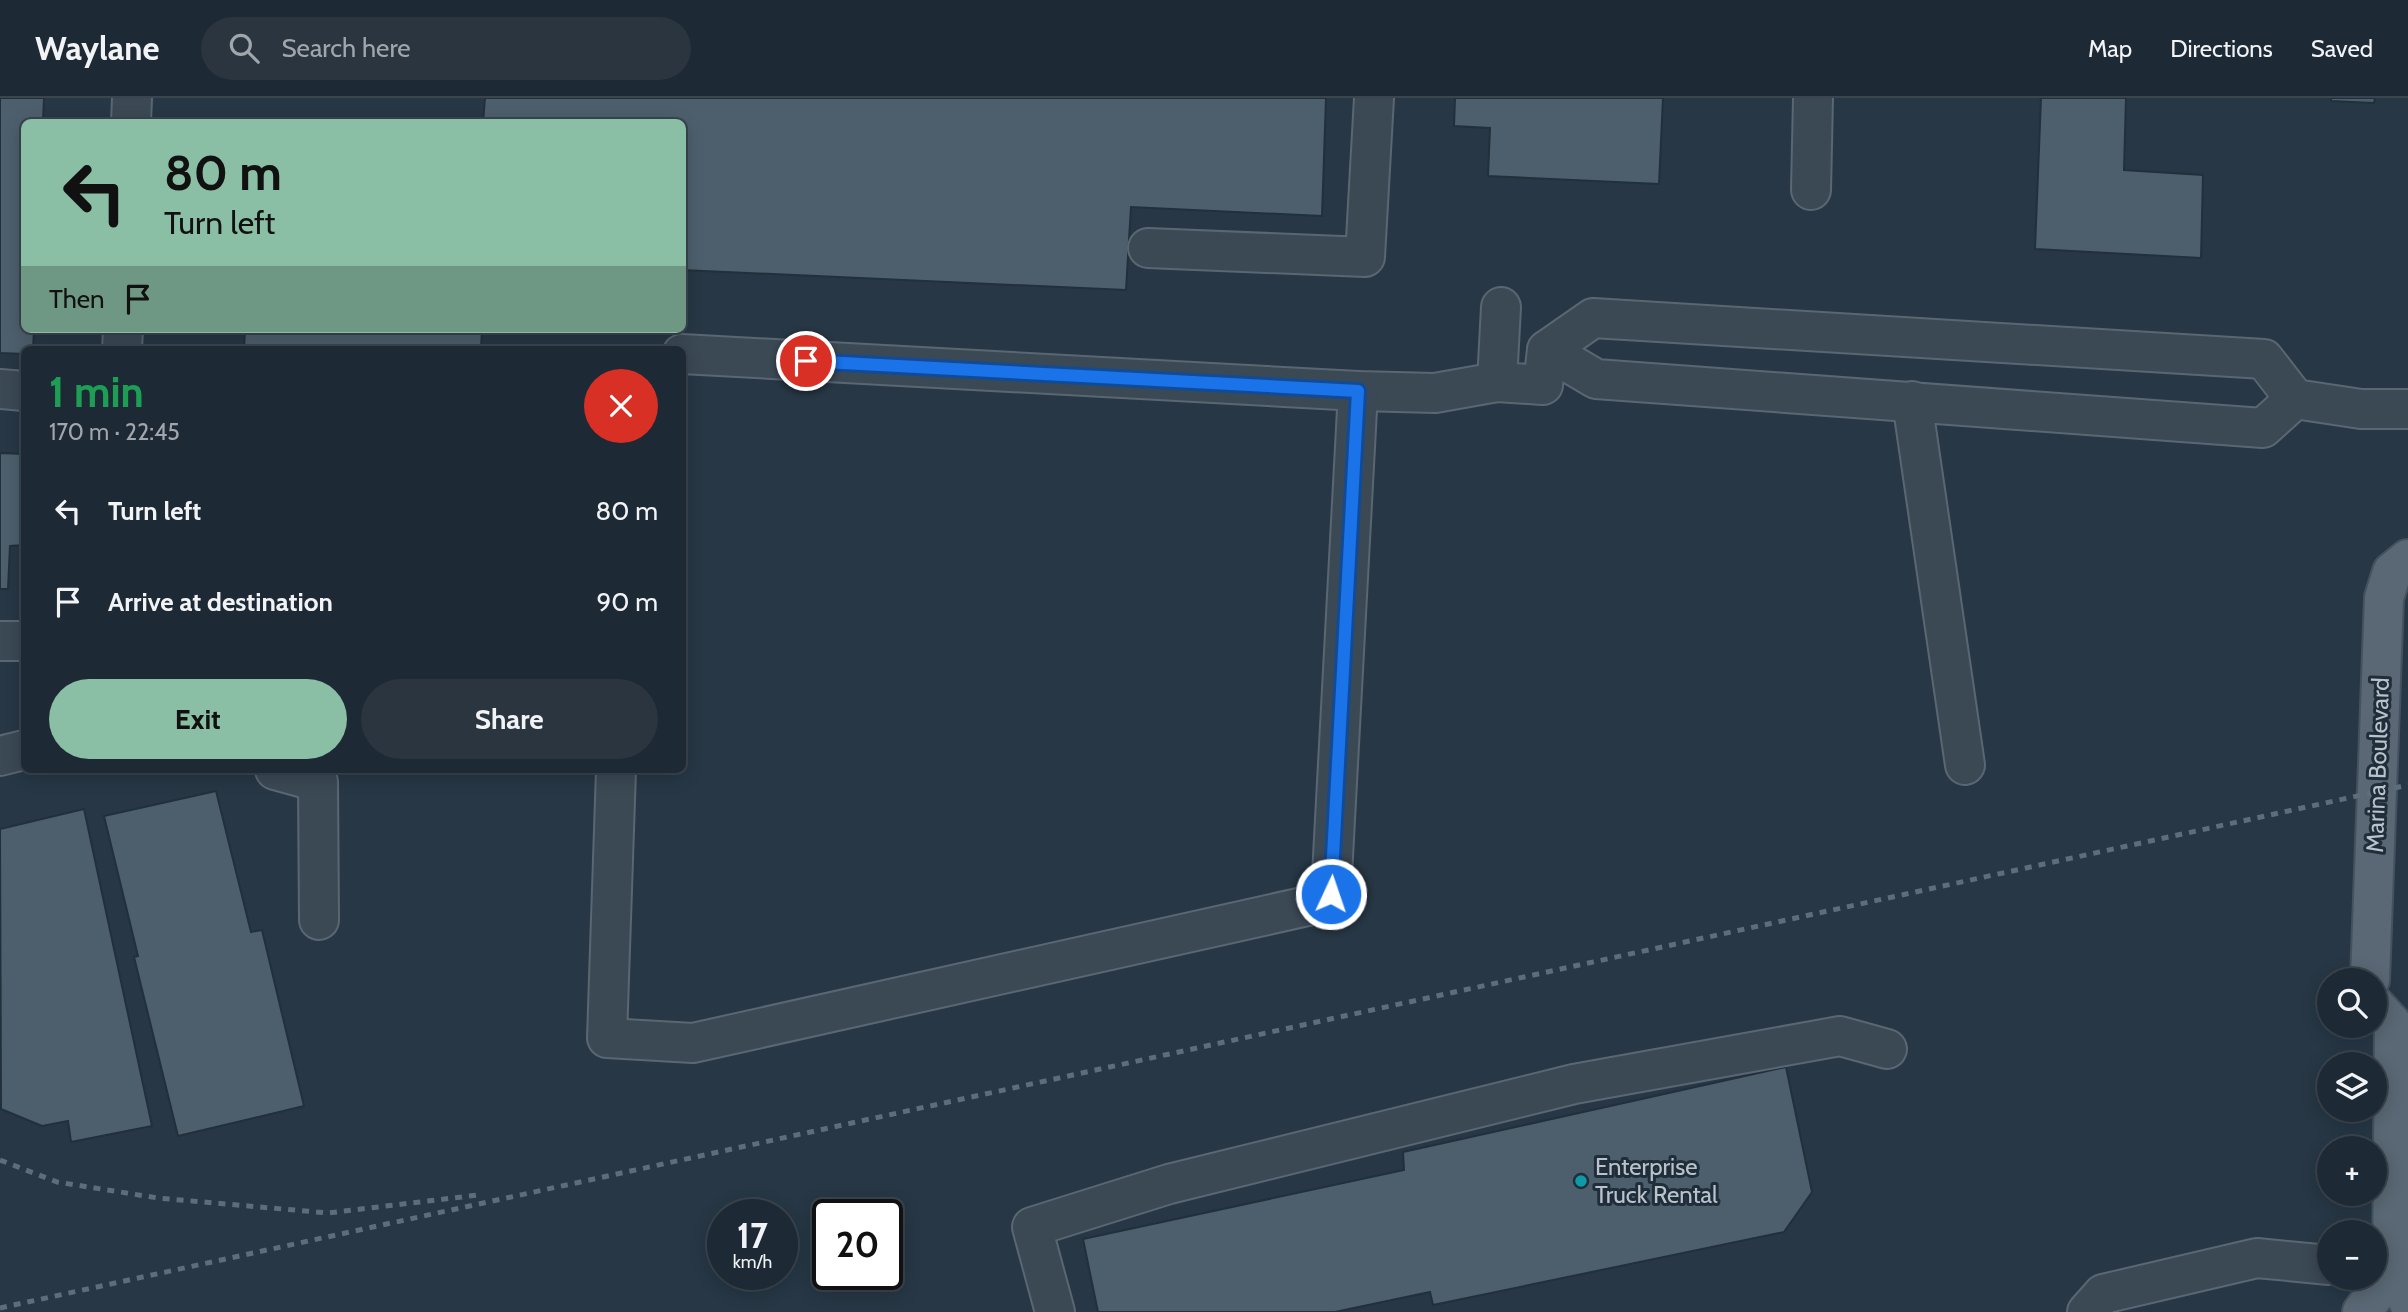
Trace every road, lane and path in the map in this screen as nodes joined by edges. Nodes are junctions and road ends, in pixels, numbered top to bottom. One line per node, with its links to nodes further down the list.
1 (132, 98): 4 (lane)
2 (1374, 98): 6 (lane)
3 (1813, 98): 5 (lane)
4 (131, 119)
5 (1811, 190)
6 (1148, 248)
7 (1501, 307): 10 (lane)
8 (1547, 350): 10 (lane); 14 (lane); 15 (lane)
9 (686, 354): 13 (lane)
10 (1497, 382): 13 (lane)
11 (0, 389): 12 (lane)
12 (21, 391)
13 (1358, 391): 24 (lane)
14 (2295, 399): 15 (lane); 16 (lane)
15 (1912, 401): 22 (lane)
16 (2408, 409)
17 (2408, 559): 26 (main road, Marina Boulevard)
18 (0, 641): 19 (lane)
19 (21, 641)
20 (21, 751): 21 (lane)
21 (0, 756)
22 (1965, 765)
23 (286, 773): 25 (lane)
24 (616, 773)
25 (318, 920)
26 (2370, 968)
27 (2392, 1015): 29 (main road)
28 (1887, 1049): 32 (lane)
29 (2401, 1218): 31 (main road)
30 (2317, 1264): 33 (lane)
31 (2392, 1280): 34 (main road)
32 (1055, 1312)
33 (2087, 1312)
34 (2362, 1312)

